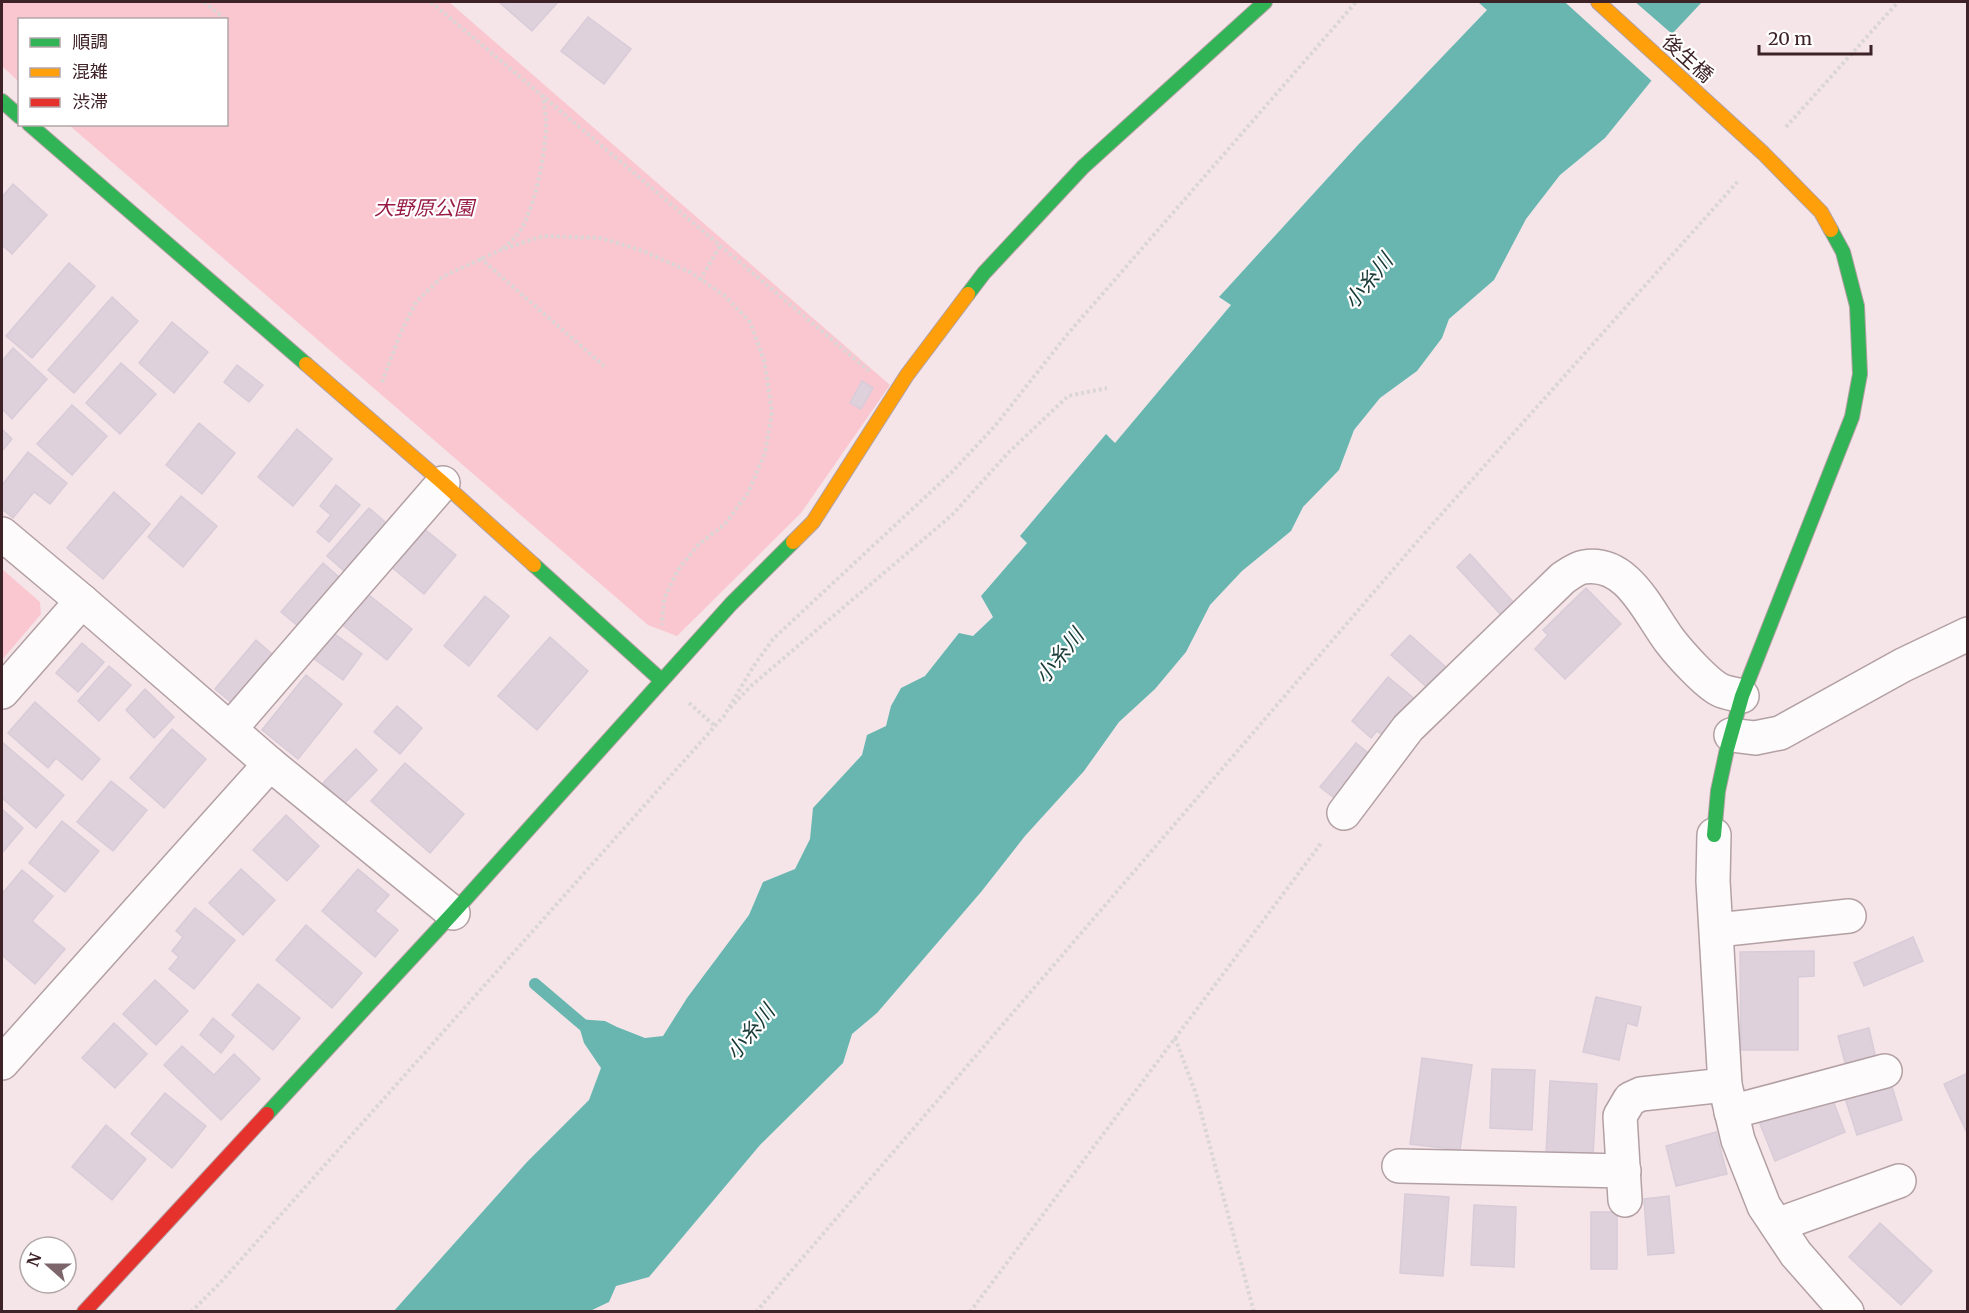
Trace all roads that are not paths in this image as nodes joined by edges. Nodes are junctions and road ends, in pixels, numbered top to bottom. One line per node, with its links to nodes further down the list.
1 (1265, 2): 10 (street)
2 (1598, 2): 12 (street, 後生橋)
3 (2, 101): 4 (street)
4 (18, 115)
5 (31, 126): 6 (street)
6 (443, 483): 10 (street); 13 (street)
7 (2, 534): 8 (street)
8 (82, 601): 11 (street); 13 (street)
9 (1968, 634): 14 (street)
10 (661, 680): 18 (street)
11 (2, 692)
12 (1742, 696): 14 (street, 後生橋); 16 (street)
13 (230, 729): 15 (street)
14 (1731, 735): 17 (street, 後生橋)
15 (270, 764): 18 (street); 21 (street)
16 (1344, 813)
17 (1714, 835): 20 (street)
18 (453, 913): 27 (street)
19 (1849, 916): 20 (street)
20 (1717, 930): 23 (street)
21 (2, 1063)
22 (1885, 1071): 23 (street)
23 (1728, 1099): 24 (street); 26 (street)
24 (1399, 1166)
25 (1899, 1181): 26 (street)
26 (1777, 1225): 28 (street)
27 (84, 1311)
28 (1847, 1311)

